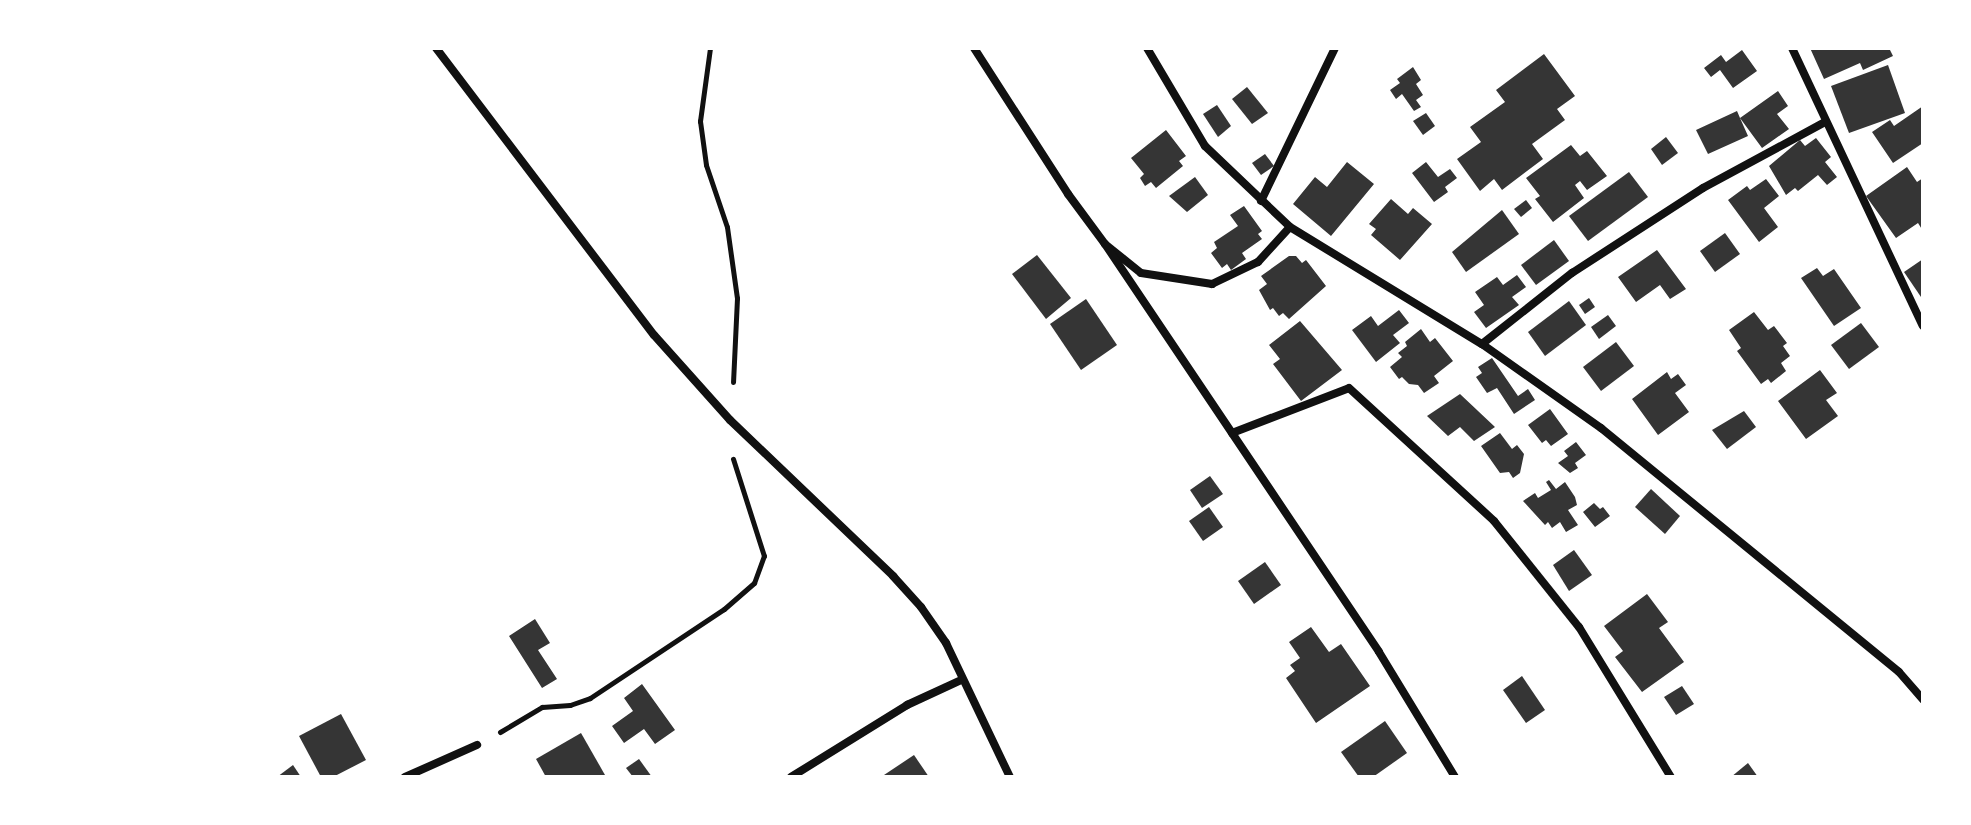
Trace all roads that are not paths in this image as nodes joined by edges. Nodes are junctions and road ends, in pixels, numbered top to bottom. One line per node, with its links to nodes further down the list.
1 (436, 48): 13 (street)
2 (974, 48): 9 (street)
3 (1147, 48): 7 (street)
4 (1335, 48): 7 (street)
5 (1792, 48): 6 (street)
6 (1825, 122): 10 (street); 11 (street)
7 (1261, 201): 8 (street)
8 (1290, 227): 9 (street); 11 (street)
9 (1105, 244): 12 (street)
10 (1923, 326)
11 (1482, 344): 14 (street)
12 (1232, 433): 19 (street); 20 (street)
13 (961, 680): 17 (street); 18 (street)
14 (1923, 700)
15 (477, 745): 16 (street)
16 (405, 777)
17 (791, 777)
18 (1010, 777)
19 (1455, 777)
20 (1671, 777)

